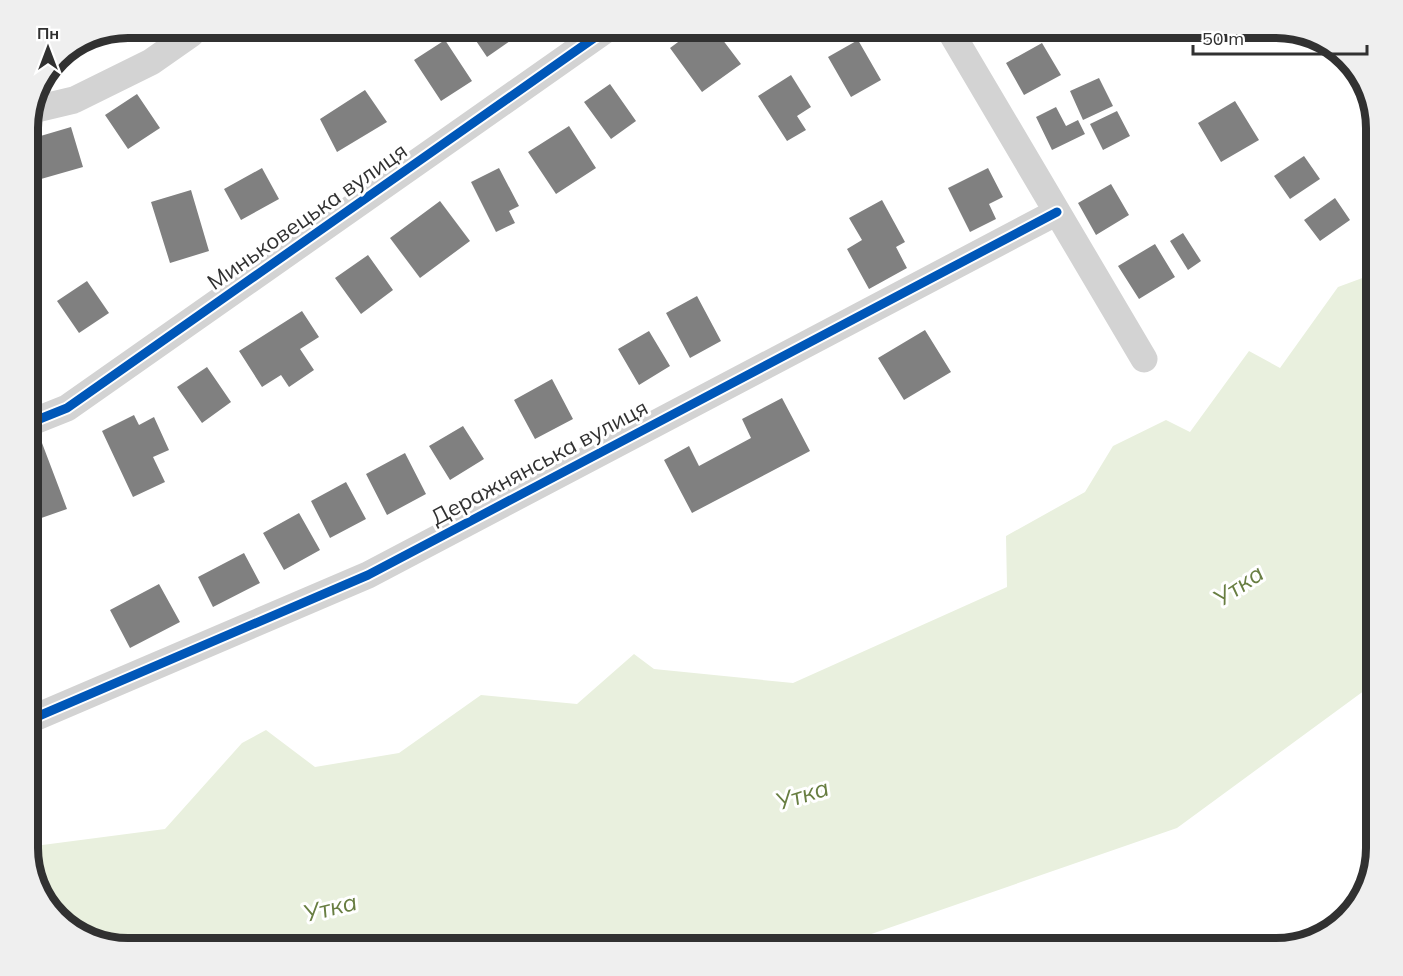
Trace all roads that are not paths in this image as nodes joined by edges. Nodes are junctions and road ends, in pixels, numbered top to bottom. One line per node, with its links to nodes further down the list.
1 (187, 37): 4 (street)
2 (595, 37): 7 (street, Миньковецька вулиця)
3 (954, 37): 5 (street)
4 (40, 108)
5 (1057, 212): 6 (street); 8 (street, Деражнянська вулиця)
6 (1144, 359)
7 (38, 420)
8 (38, 716)

